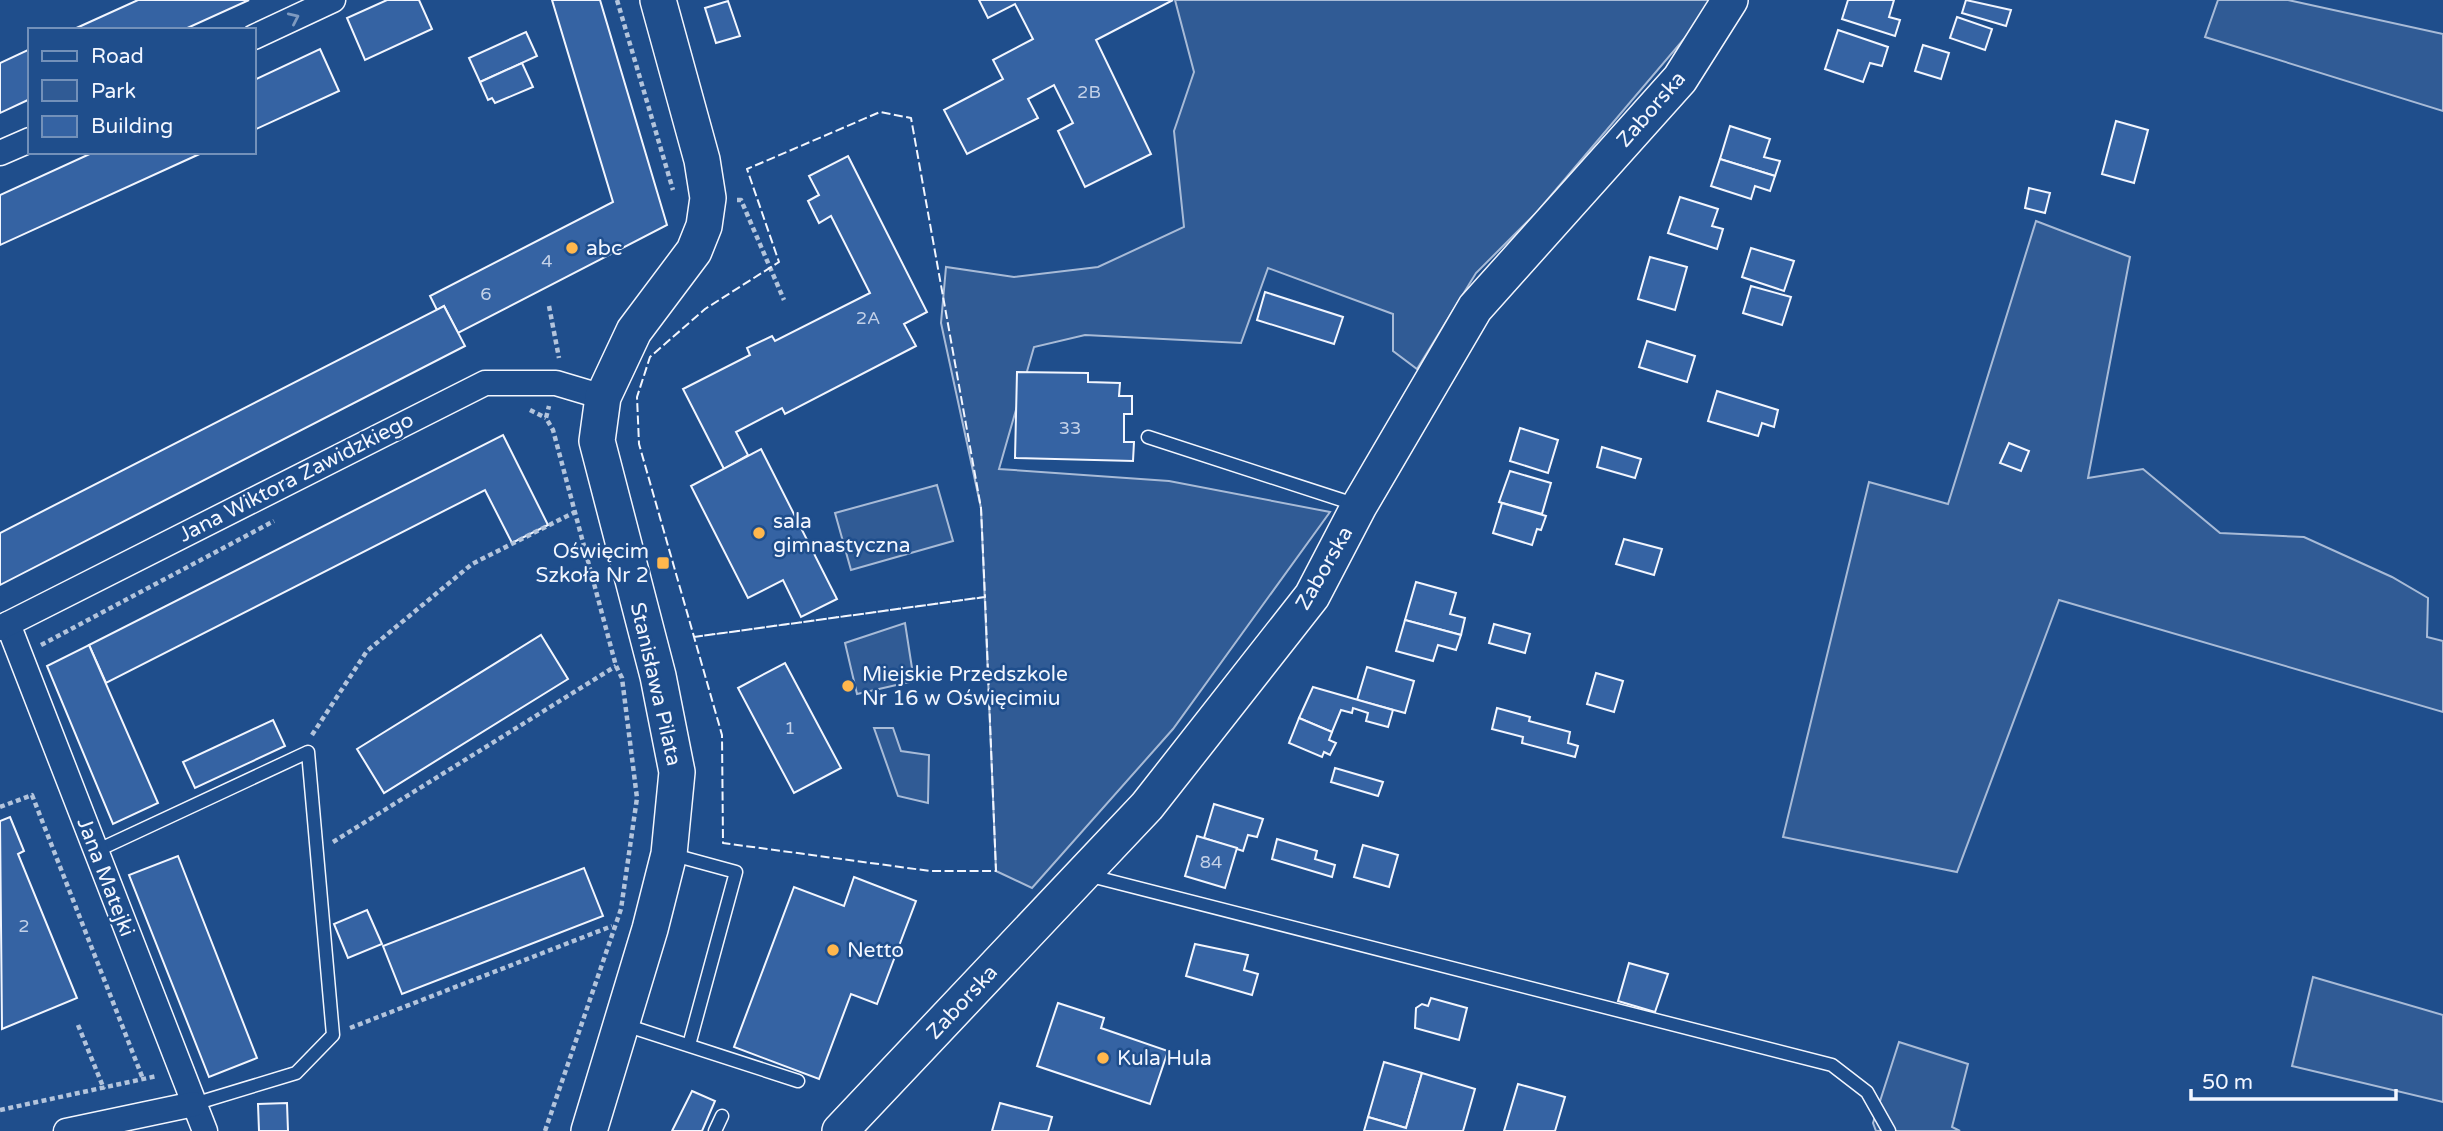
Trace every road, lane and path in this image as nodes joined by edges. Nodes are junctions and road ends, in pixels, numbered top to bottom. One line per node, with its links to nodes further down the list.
1 (334, 0): 5 (street, one-way to 1)
2 (617, 0): 8 (path)
3 (658, 0): 8 (street, Stanisława Pilata)
4 (1730, 0): 16 (street, Zaborska)
5 (256, 36)
6 (28, 140): 7 (street)
7 (0, 153)
8 (692, 197): 9 (path); 12 (street, Stanisława Pilata)
9 (784, 300)
10 (549, 306): 11 (path)
11 (556, 383): 12 (street, Jana Wiktora Zawidzkiego); 14 (path); 19 (street, Jana Wiktora Zawidzkiego)
12 (603, 397): 26 (street, Stanisława Pilata)
13 (519, 405): 14 (path)
14 (546, 418): 17 (path)
15 (1148, 437): 16 (lane)
16 (1359, 506): 27 (street, Zaborska)
17 (575, 512): 20 (path); 22 (path)
18 (276, 521): 21 (path)
19 (4, 626): 21 (street, Jana Matejki)
20 (616, 666): 25 (path); 28 (path)
21 (27, 674): 24 (street, Jana Matejki)
22 (308, 752): 24 (lane); 25 (lane)
23 (0, 807): 34 (path)
24 (96, 851): 33 (street, Jana Matejki)
25 (317, 852): 31 (lane)
26 (669, 853): 29 (street, Stanisława Pilata); 32 (lane)
27 (1083, 874): 46 (street, Zaborska); 47 (lane)
28 (613, 925): 31 (path); 43 (path)
29 (621, 1024): 32 (lane); 44 (street, Stanisława Pilata)
30 (79, 1025): 36 (path)
31 (333, 1035): 37 (lane)
32 (689, 1045): 35 (lane)
33 (181, 1070): 34 (path); 37 (street, Jana Matejki)
34 (143, 1079): 36 (path)
35 (798, 1081)
36 (103, 1088): 38 (path); 40 (path)
37 (194, 1104): 40 (street); 42 (street, Jana Matejki)
38 (0, 1110)
39 (722, 1116): 45 (lane)
40 (116, 1120): 41 (street)
41 (65, 1131)
42 (205, 1131)
43 (545, 1131)
44 (589, 1131)
45 (715, 1131)
46 (840, 1131)
47 (1889, 1131)

